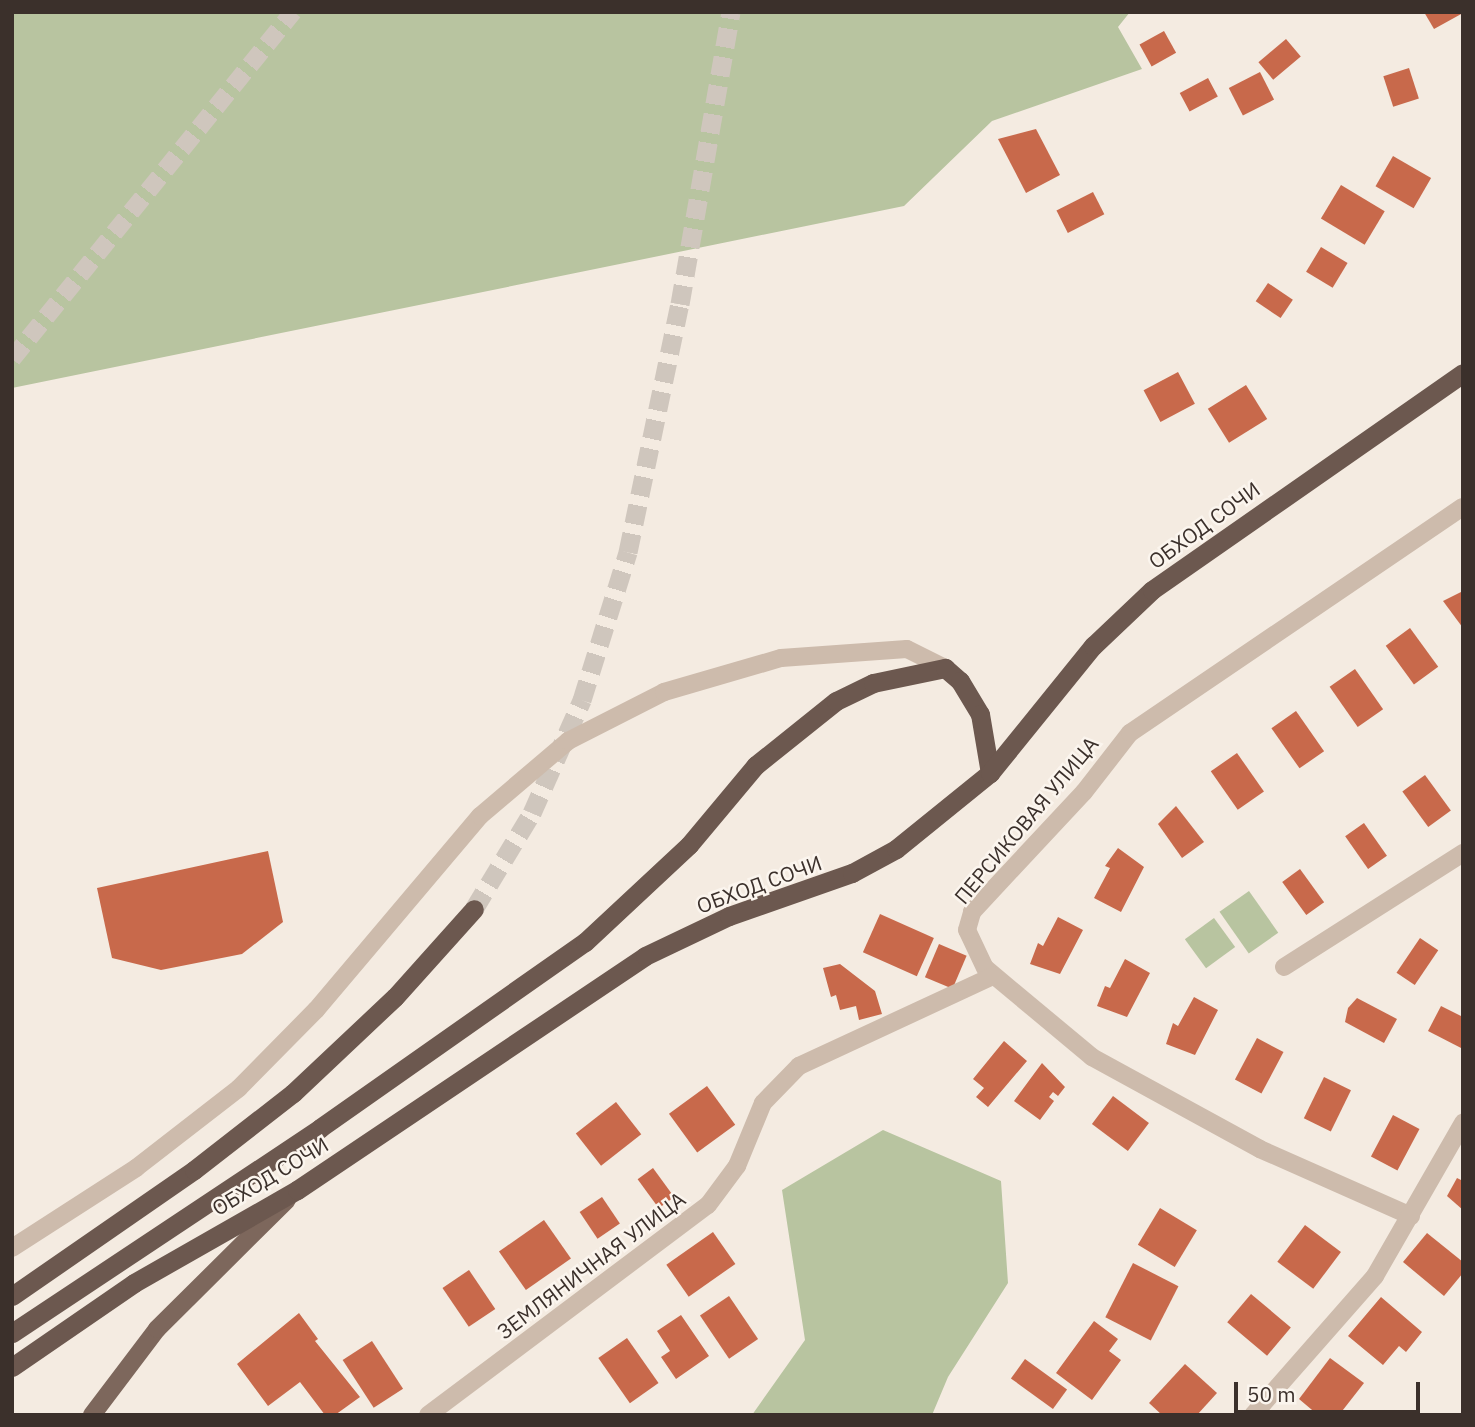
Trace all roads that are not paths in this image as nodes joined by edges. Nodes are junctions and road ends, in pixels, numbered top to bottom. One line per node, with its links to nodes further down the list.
1 (1463, 373): 4 (highway, ОБХОД СОЧИ)
2 (1463, 508): 8 (street, ПЕРСИКОВАЯ УЛИЦА)
3 (945, 668): 4 (highway); 12 (street); 14 (highway)
4 (990, 773): 10 (highway, ОБХОД СОЧИ)
5 (1463, 853): 7 (street)
6 (474, 909): 13 (highway)
7 (1284, 967)
8 (993, 976): 11 (street, ПЕРСИКОВАЯ УЛИЦА); 17 (street, ЗЕМЛЯНИЧНАЯ УЛИЦА)
9 (1463, 1123): 11 (street)
10 (298, 1190): 15 (highway, ОБХОД СОЧИ); 16 (main road)
11 (1410, 1216): 18 (street)
12 (12, 1248)
13 (12, 1296)
14 (12, 1333)
15 (12, 1367)
16 (92, 1415)
17 (428, 1415)
18 (1253, 1415)

